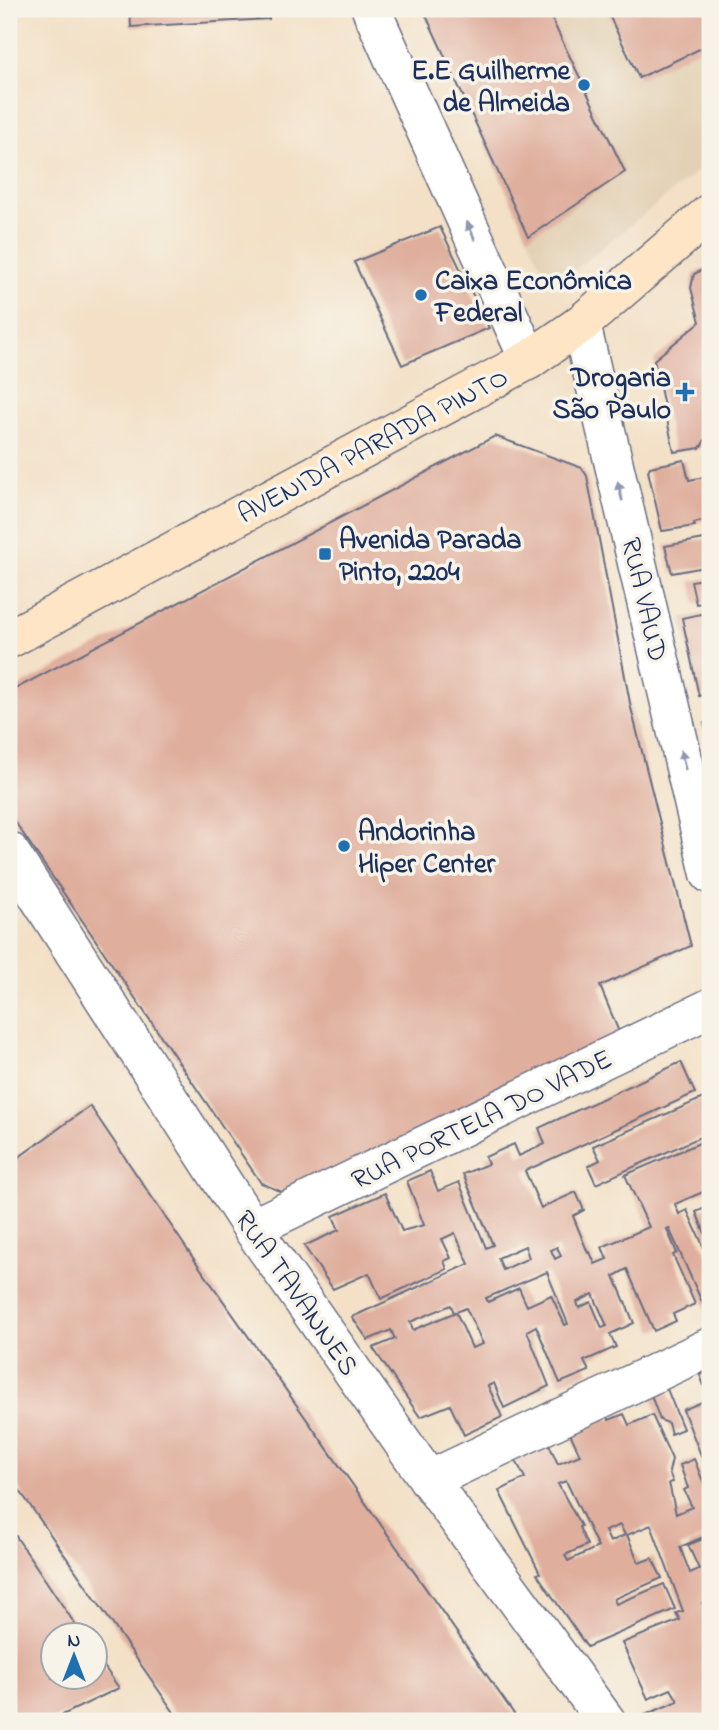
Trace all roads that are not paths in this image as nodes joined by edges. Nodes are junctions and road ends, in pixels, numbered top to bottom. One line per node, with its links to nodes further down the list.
1 (371, 9): 4 (street, one-way to 1)
2 (710, 213): 3 (main road, AVENIDA PARADA PINTO)
3 (581, 324): 4 (main road, AVENIDA PARADA PINTO); 7 (street, RUA VAUD, one-way to 3)
4 (529, 360): 5 (main road, AVENIDA PARADA PINTO)
5 (9, 639)
6 (9, 851): 9 (street, RUA TAVANNES)
7 (710, 874)
8 (710, 1008): 9 (street, RUA PORTELA DO VADE)
9 (252, 1227): 11 (street, RUA TAVANNES)
10 (710, 1347): 11 (street)
11 (429, 1480): 12 (street, RUA TAVANNES)
12 (606, 1721)

